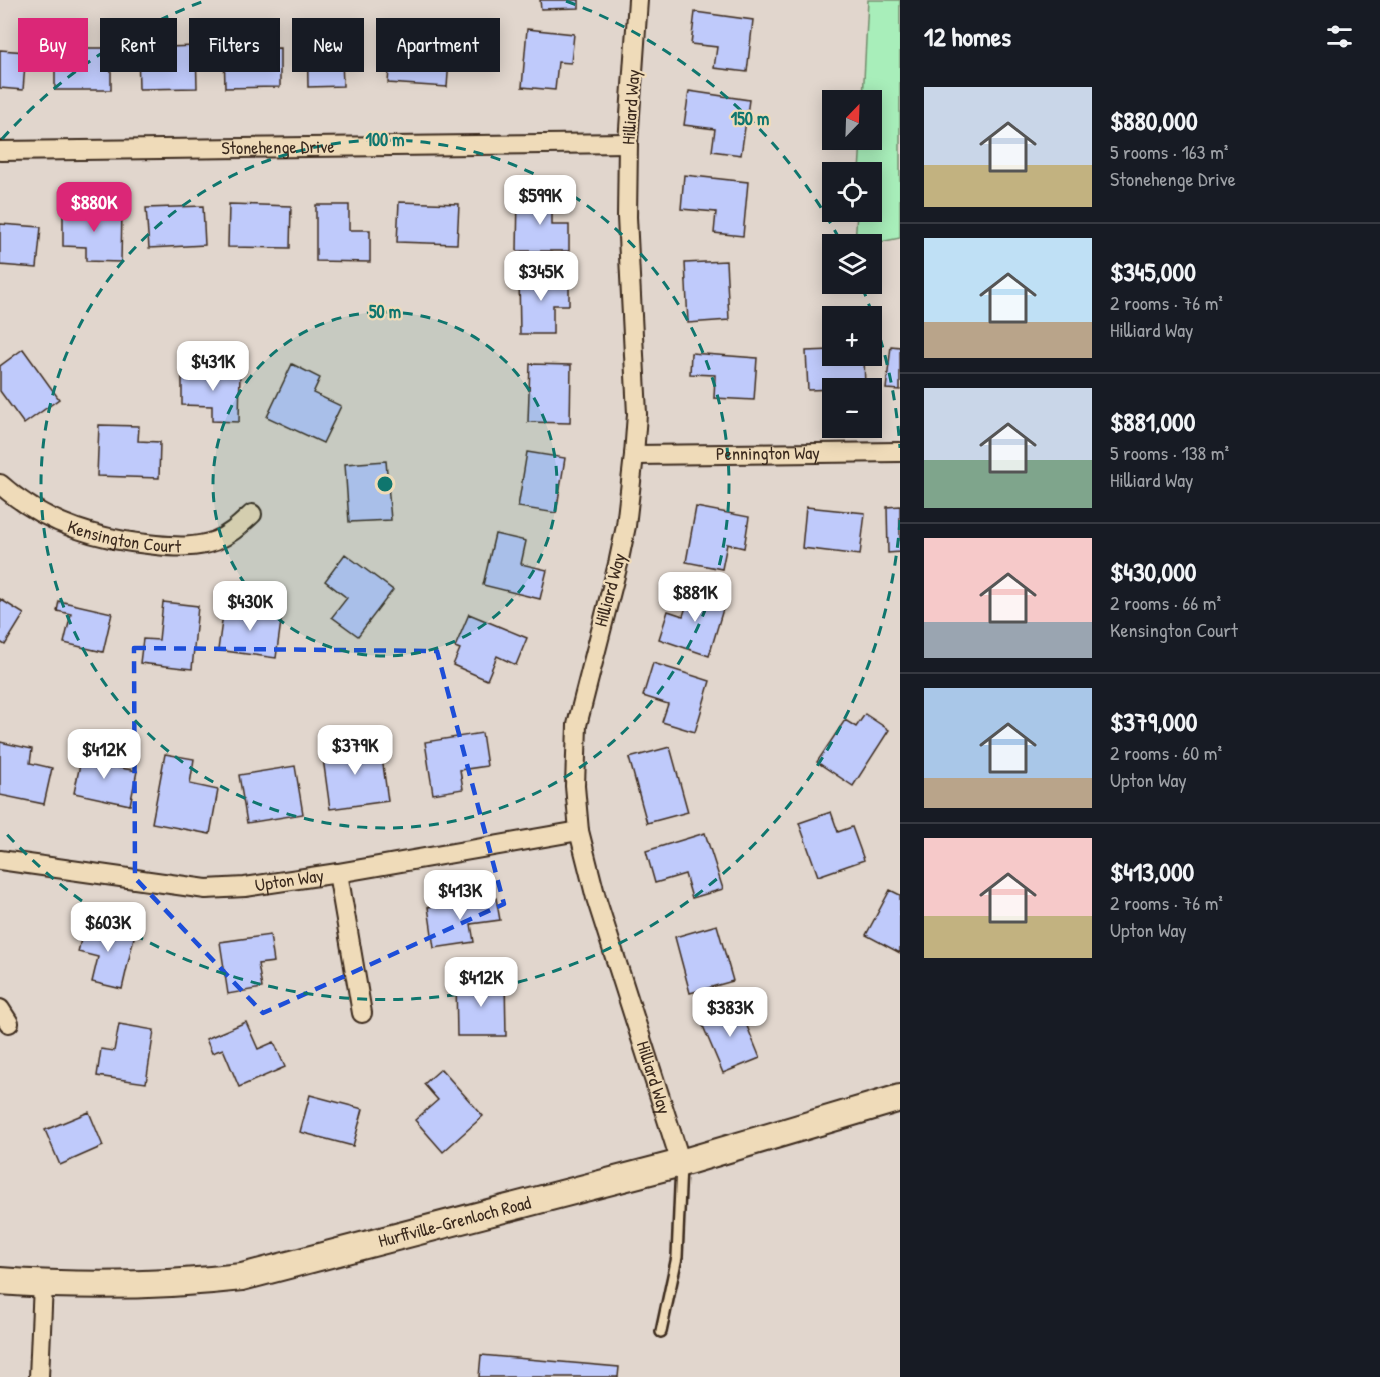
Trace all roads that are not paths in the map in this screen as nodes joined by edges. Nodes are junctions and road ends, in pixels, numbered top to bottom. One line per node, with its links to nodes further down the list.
1 (638, 0): 2 (street, Hilliard Way)
2 (628, 143): 3 (street, Stonehenge Drive); 5 (street, Hilliard Way)
3 (0, 151)
4 (900, 452): 5 (street, Pennington Way)
5 (634, 455): 8 (street, Hilliard Way)
6 (0, 484): 7 (street, Kensington Court)
7 (252, 514)
8 (579, 831): 10 (street, Upton Way); 13 (street, Hilliard Way)
9 (0, 861): 10 (street, Upton Way)
10 (338, 873): 11 (street)
11 (362, 1013)
12 (900, 1098): 13 (main road, Hurffville-Grenloch Road)
13 (681, 1163): 15 (main road, Hurffville-Grenloch Road); 16 (lane)
14 (0, 1281): 15 (main road, Hurffville-Grenloch Road)
15 (43, 1284): 17 (street)
16 (661, 1332)
17 (39, 1377)

